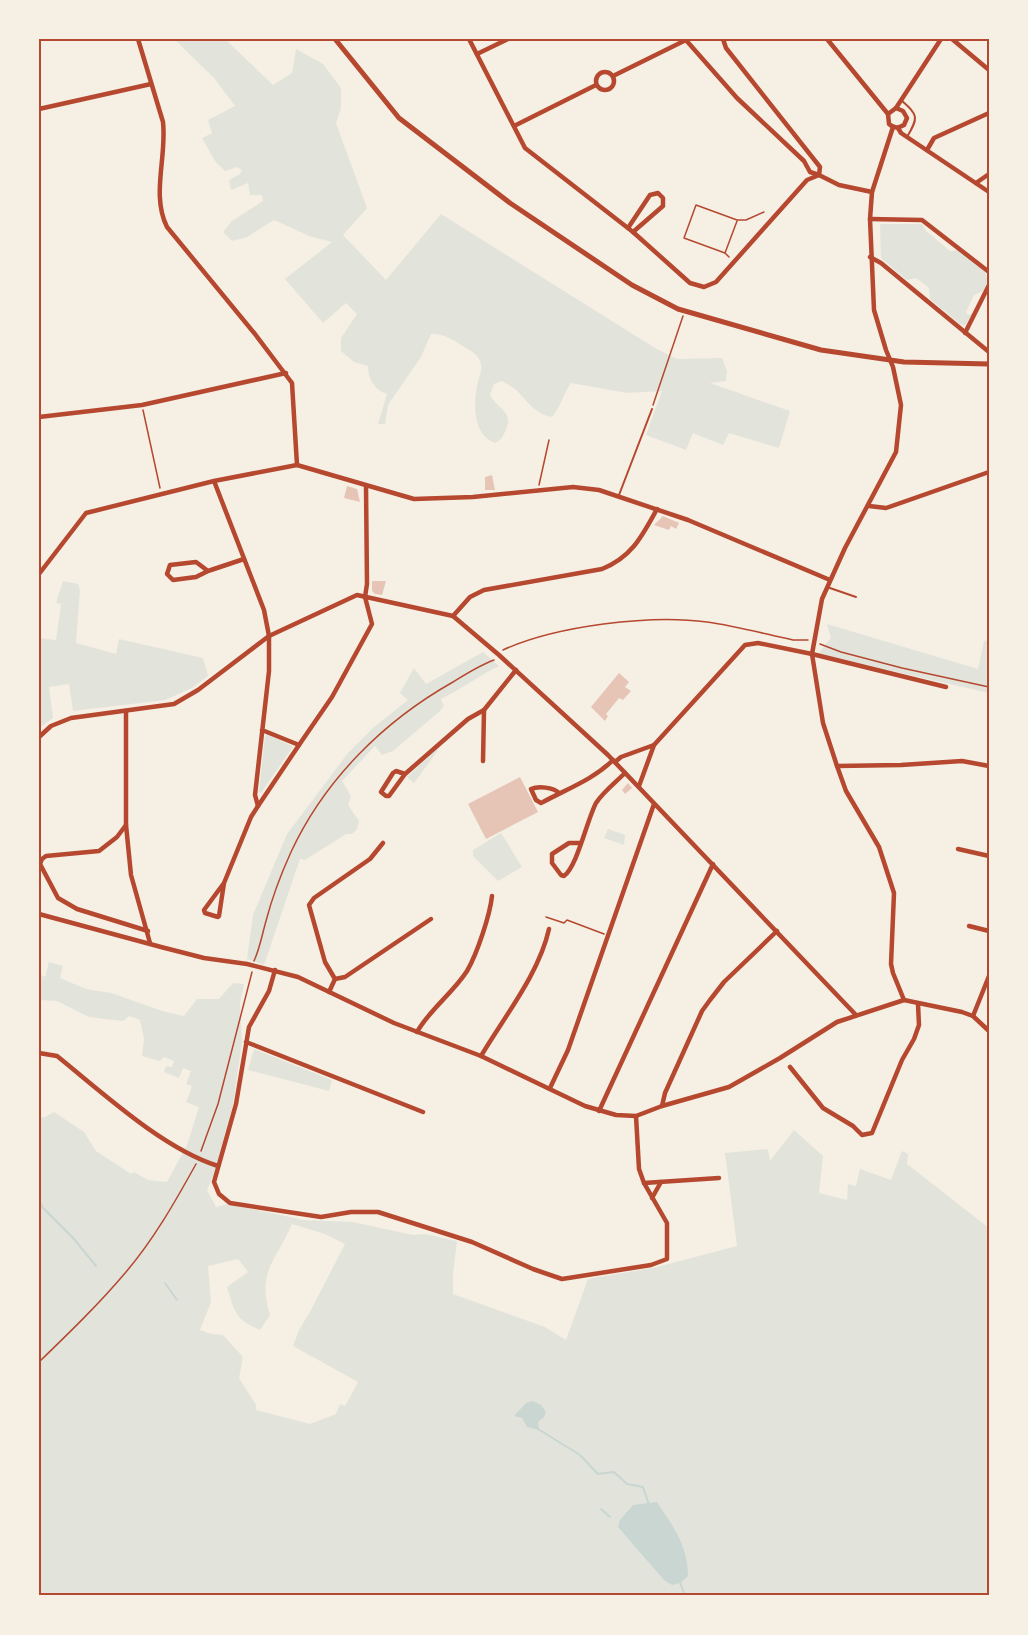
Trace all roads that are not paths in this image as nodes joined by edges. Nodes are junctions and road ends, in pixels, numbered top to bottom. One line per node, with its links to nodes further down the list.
1 (138, 39): 13 (street)
2 (335, 39): 36 (street)
3 (469, 39): 10 (street)
4 (508, 39): 10 (street)
5 (686, 39): 12 (street); 25 (street)
6 (723, 39): 25 (street)
7 (827, 39): 19 (street)
8 (941, 39): 15 (street)
9 (952, 39): 11 (street)
10 (477, 54): 20 (street)
11 (989, 70)
12 (613, 76): 14 (street); 14 (street)
13 (151, 84): 17 (street); 38 (street)
14 (596, 85): 20 (street)
15 (901, 99): 16 (street); 22 (lane)
16 (896, 108): 19 (street); 21 (street)
17 (39, 109)
18 (989, 112): 23 (street)
19 (888, 114): 21 (street)
20 (514, 126): 30 (street)
21 (895, 128): 22 (street); 27 (street)
22 (907, 137): 23 (street)
23 (927, 150): 26 (street)
24 (989, 174): 26 (street)
25 (819, 175): 27 (street); 30 (street)
26 (976, 183): 28 (street)
27 (872, 192): 29 (street)
28 (989, 192)
29 (870, 219): 31 (street); 32 (street)
30 (630, 230): 30 (street)
31 (870, 257): 34 (street); 36 (street)
32 (989, 272)
33 (989, 285): 34 (street)
34 (965, 333): 35 (street)
35 (989, 352)
36 (891, 361): 37 (street); 46 (street)
37 (989, 364)
38 (285, 373): 40 (street); 41 (street)
39 (652, 409): 45 (lane)
40 (39, 417)
41 (297, 465): 43 (street); 44 (street)
42 (989, 472): 46 (street)
43 (214, 481): 48 (street); 50 (street)
44 (366, 486): 45 (street); 53 (street)
45 (619, 495): 47 (street)
46 (869, 506): 51 (street)
47 (657, 509): 51 (street); 55 (street)
48 (243, 559): 49 (street); 56 (street)
49 (208, 571): 49 (street)
50 (39, 574)
51 (830, 580): 52 (street)
52 (827, 587): 54 (lane); 57 (street)
53 (365, 597): 55 (street); 56 (street); 64 (street)
54 (856, 597)
55 (453, 616): 58 (street)
56 (269, 636): 61 (street); 62 (street)
57 (812, 654): 59 (street); 65 (street); 68 (street)
58 (516, 670): 60 (street); 67 (street)
59 (946, 687)
60 (484, 710): 66 (street); 71 (street)
61 (126, 711): 63 (street); 76 (street)
62 (262, 730): 64 (street); 75 (street)
63 (39, 737)
64 (299, 745): 75 (street)
65 (654, 745): 67 (street); 72 (street)
66 (483, 761)
67 (614, 761): 70 (street); 73 (street)
68 (837, 766): 69 (street); 96 (street)
69 (989, 766)
70 (625, 773): 72 (street); 78 (street)
71 (405, 774): 71 (street)
72 (639, 786): 74 (street)
73 (559, 793): 73 (street)
74 (654, 804): 81 (street); 106 (street)
75 (258, 806): 82 (street)
76 (126, 825): 89 (street); 89 (street)
77 (383, 843): 94 (street)
78 (581, 843): 78 (street)
79 (958, 849): 80 (street)
80 (989, 856)
81 (713, 864): 90 (street); 108 (street)
82 (224, 883): 82 (street)
83 (492, 896): 101 (street)
84 (39, 914): 91 (street)
85 (431, 919): 94 (street)
86 (969, 926): 88 (street)
87 (549, 929): 104 (street)
88 (989, 931)
89 (148, 932): 91 (street)
90 (777, 932): 98 (street); 107 (street)
91 (150, 943): 92 (street)
92 (275, 970): 95 (street); 102 (street)
93 (989, 976): 99 (street)
94 (335, 979): 95 (street)
95 (329, 992): 101 (street)
96 (904, 1000): 97 (street); 98 (street)
97 (918, 1004): 99 (street); 105 (street)
98 (856, 1015): 107 (street)
99 (973, 1016): 100 (street)
100 (989, 1031)
101 (417, 1032): 104 (street)
102 (246, 1042): 109 (street); 111 (street)
103 (39, 1053): 111 (street)
104 (481, 1056): 106 (street)
105 (790, 1067)
106 (550, 1088): 108 (street)
107 (662, 1106): 110 (street)
108 (599, 1111): 110 (street)
109 (423, 1112)
110 (636, 1116): 114 (street)
111 (216, 1165): 115 (street)
112 (718, 1178): 113 (street)
113 (661, 1182): 114 (street); 115 (street)
114 (644, 1183): 115 (street)
115 (652, 1198)

